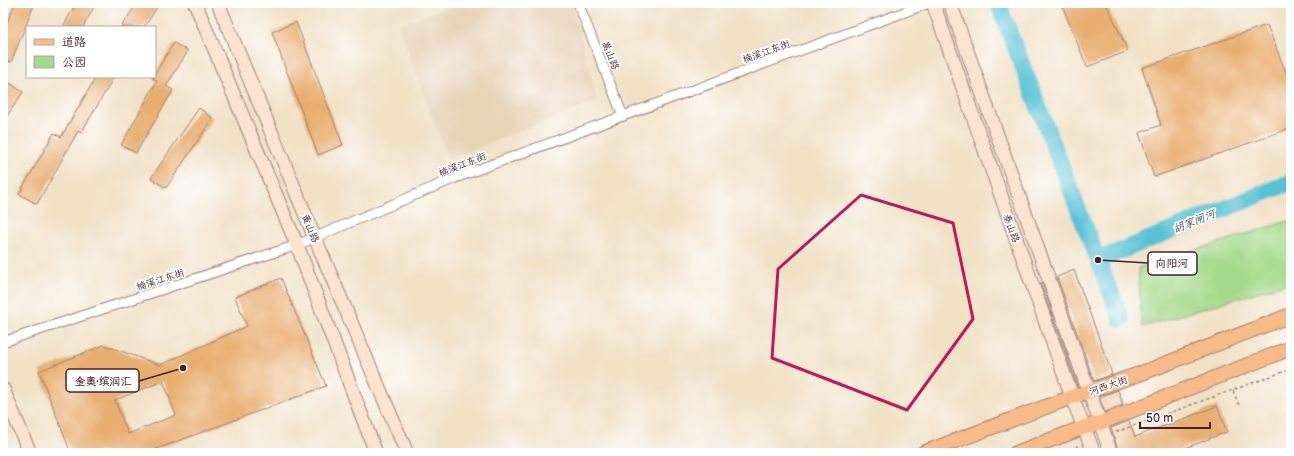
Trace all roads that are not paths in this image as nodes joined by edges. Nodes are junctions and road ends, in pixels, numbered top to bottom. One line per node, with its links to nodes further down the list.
1 (195, 3): 9 (street, 黄山路)
2 (218, 3): 8 (street, 黄山路)
3 (578, 3): 7 (street, 嵩山路)
4 (929, 3): 7 (street, 楠溪江东街)
5 (932, 3): 15 (street, 泰山路)
6 (950, 3): 14 (street, 泰山路)
7 (623, 116): 8 (street, 楠溪江东街)
8 (315, 238): 9 (street, 楠溪江东街); 21 (street, 黄山路)
9 (297, 245): 11 (street, 楠溪江东街); 20 (street, 黄山路)
10 (1291, 315): 14 (main road, 河西大街)
11 (3, 342)
12 (1291, 348): 17 (main road)
13 (3, 389): 19 (street)
14 (1088, 391): 15 (main road, 河西大街); 17 (street, 泰山路)
15 (1072, 397): 16 (street, 泰山路); 22 (main road, 河西大街)
16 (1085, 427): 17 (main road); 18 (street, 泰山路); 23 (main road)
17 (1102, 429): 24 (street, 泰山路)
18 (1092, 447)
19 (30, 453)
20 (376, 453)
21 (407, 453)
22 (923, 453)
23 (1016, 453)
24 (1111, 453)

